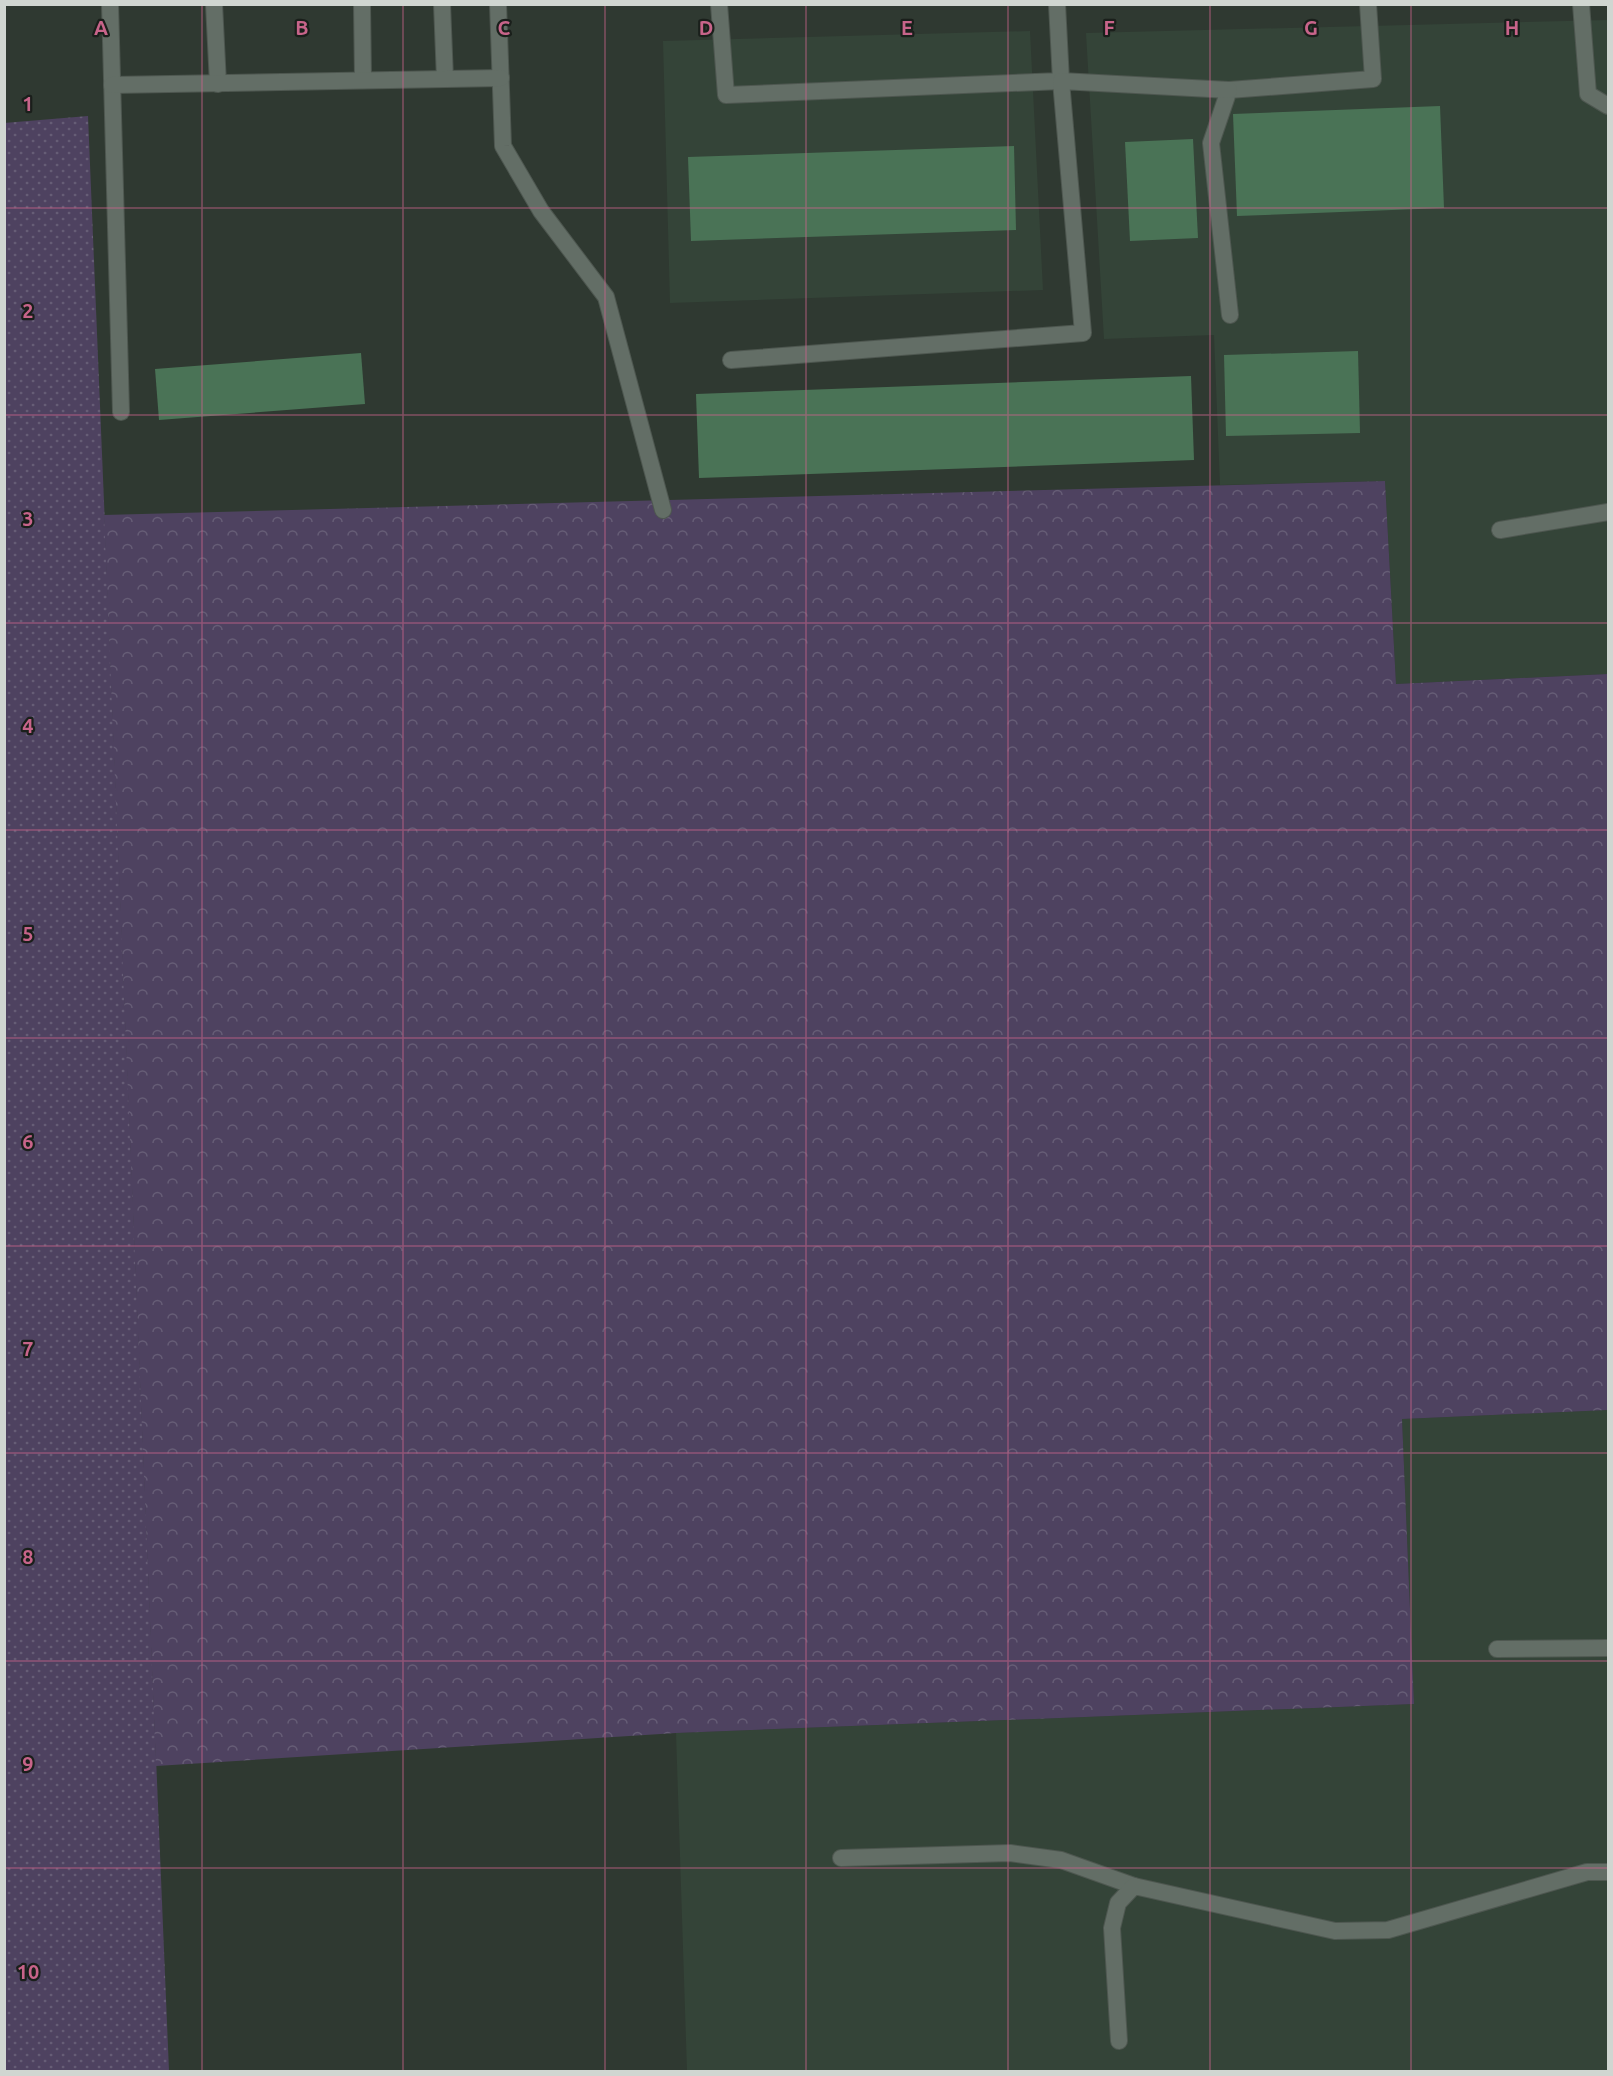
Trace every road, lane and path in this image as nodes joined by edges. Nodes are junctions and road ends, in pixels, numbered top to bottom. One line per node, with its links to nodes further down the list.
1 (110, 4): 15 (lane)
2 (214, 4): 14 (lane)
3 (362, 4): 12 (lane)
4 (442, 4): 11 (lane)
5 (498, 4): 10 (lane)
6 (719, 4): 13 (lane)
7 (1057, 4): 13 (lane)
8 (1368, 4): 16 (lane)
9 (1581, 4): 17 (lane)
10 (501, 78): 11 (lane); 21 (lane)
11 (445, 79): 12 (lane)
12 (363, 80): 14 (lane)
13 (1061, 81): 16 (lane); 19 (lane)
14 (218, 84): 15 (lane)
15 (112, 85): 20 (lane)
16 (1229, 90): 18 (lane)
17 (1608, 106)
18 (1230, 315)
19 (731, 360)
20 (121, 412)
21 (663, 510)
22 (1608, 512): 23 (lane)
23 (1500, 530)
24 (1608, 1648): 25 (lane)
25 (1497, 1649)
26 (840, 1858): 28 (lane)
27 (1608, 1872): 28 (lane)
28 (1134, 1886): 29 (lane)
29 (1119, 2041)

